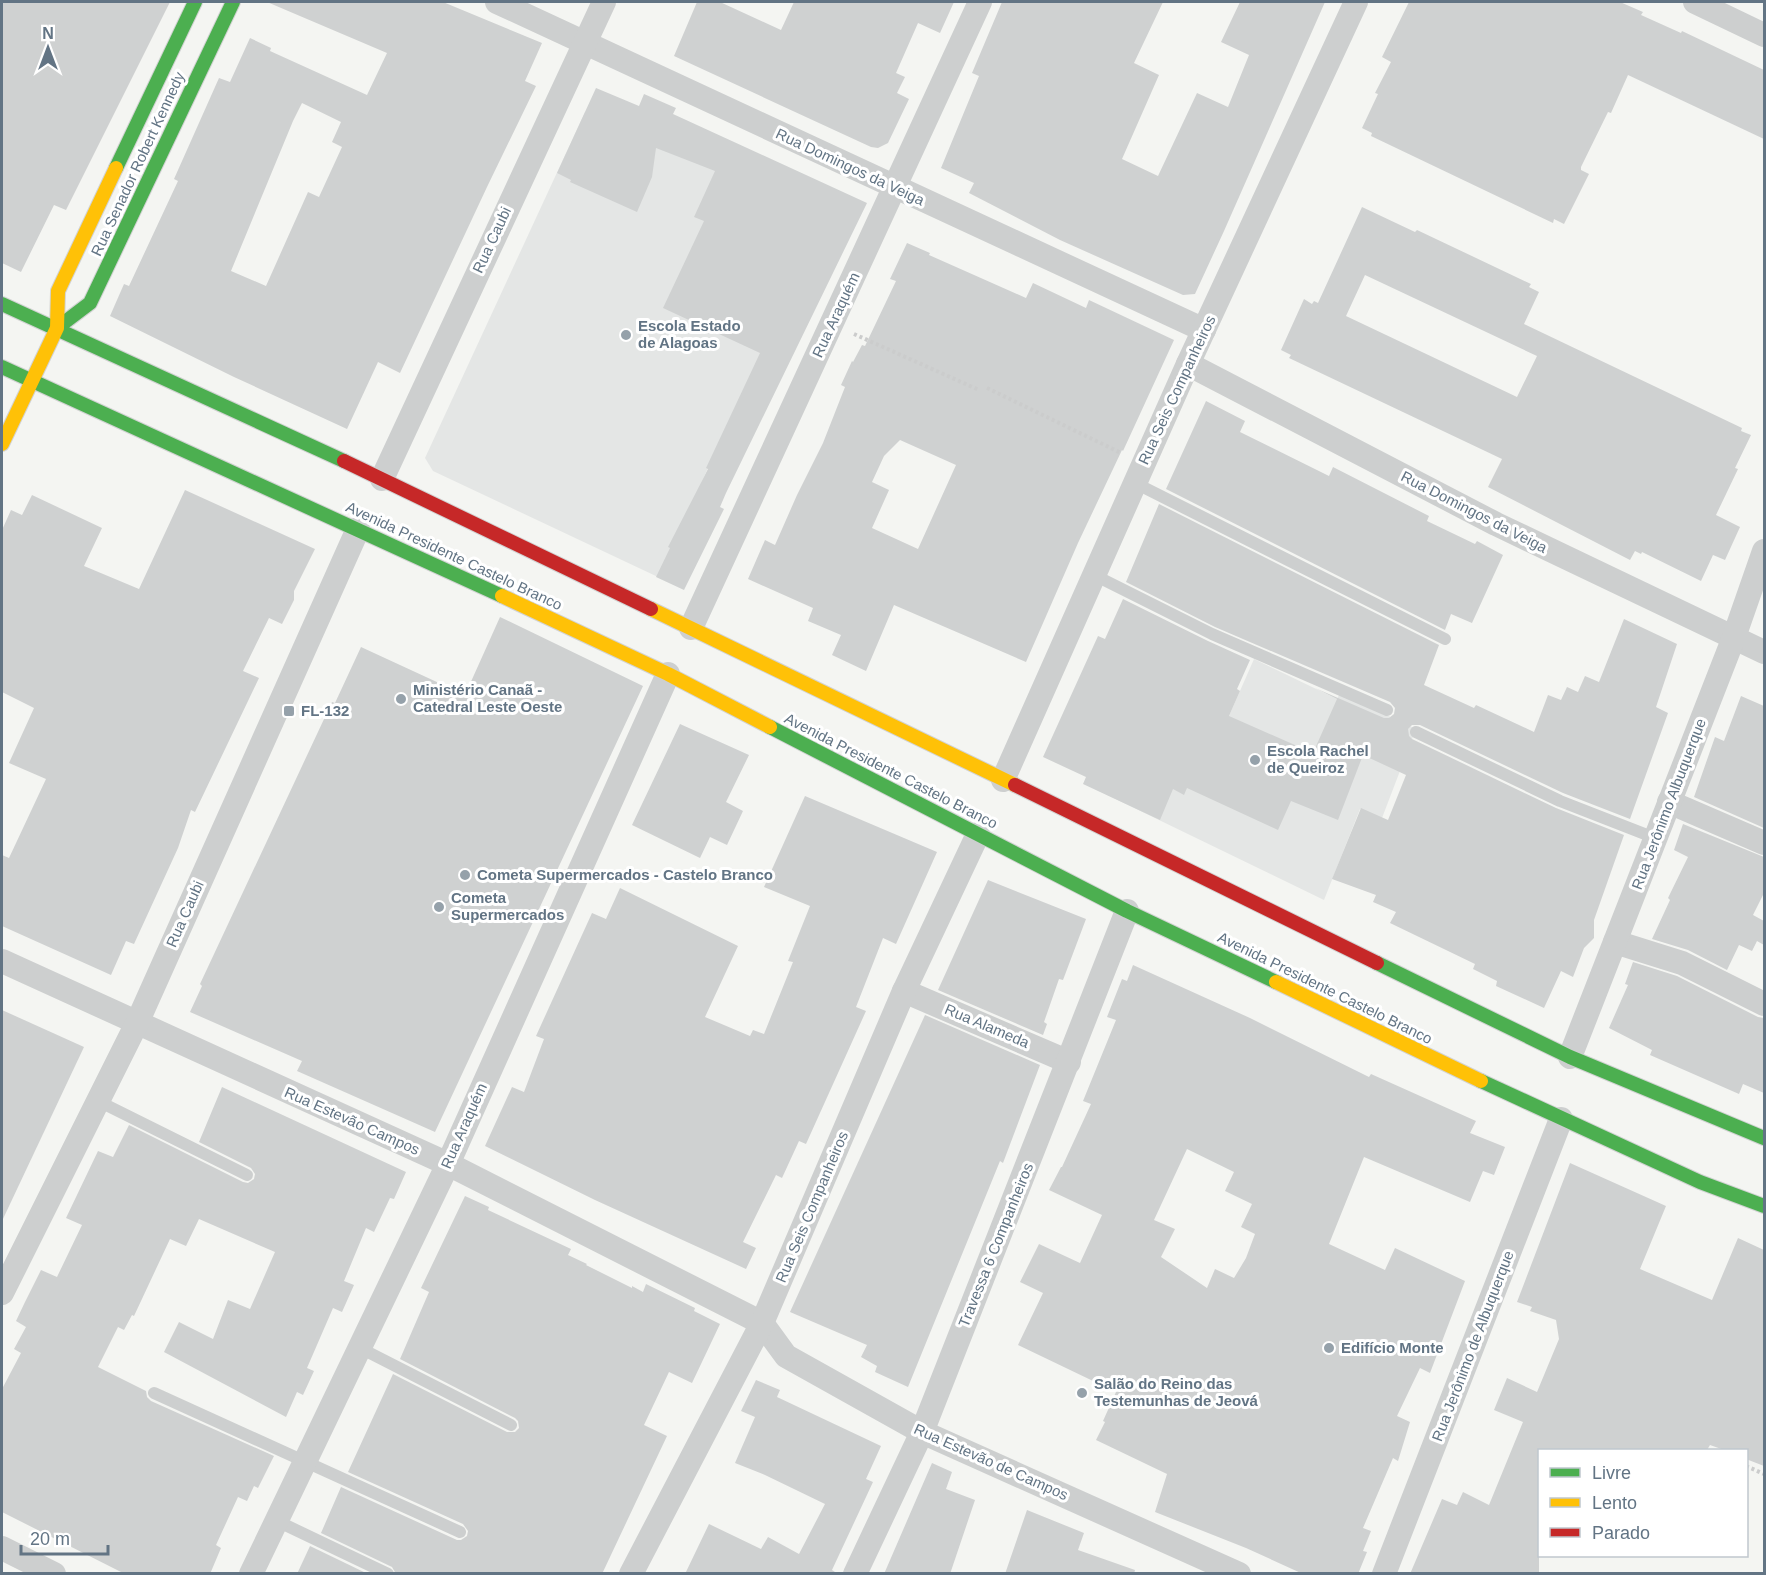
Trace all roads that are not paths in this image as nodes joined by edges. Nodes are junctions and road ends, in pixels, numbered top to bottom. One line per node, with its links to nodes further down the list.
1 (195, 2): 12 (main road, Rua Senador Robert Kennedy)
2 (233, 2): 12 (main road, Rua Senador Robert Kennedy)
3 (497, 2): 9 (street, Rua Domingos da Veiga)
4 (604, 2): 9 (street, Rua Caubi)
5 (980, 2): 10 (street, Rua Araquém)
6 (1356, 2): 13 (street, Rua Seis Companheiros)
7 (1695, 2): 8 (street)
8 (1764, 35)
9 (584, 43): 10 (street, Rua Domingos da Veiga); 19 (street, Rua Caubi)
10 (895, 188): 13 (street, Rua Domingos da Veiga); 23 (street, Rua Araquém)
11 (2, 304): 12 (main road)
12 (57, 328): 16 (main road, Rua Senador Robert Kennedy); 19 (main road)
13 (1204, 330): 14 (street, Rua Seis Companheiros)
14 (1188, 364): 18 (street, Rua Seis Companheiros); 24 (street, Rua Domingos da Veiga)
15 (2, 367): 16 (main road, Avenida Presidente Castelo Branco)
16 (32, 382): 17 (main road, Rua Senador Robert Kennedy); 20 (main road, Avenida Presidente Castelo Branco)
17 (2, 444)
18 (1139, 473): 22 (street, Rua Seis Companheiros); 25 (lane)
19 (382, 479): 23 (main road)
20 (357, 529): 27 (main road, Avenida Presidente Castelo Branco); 40 (street, Rua Caubi)
21 (1764, 551): 24 (street, Rua Jerônimo Albuquerque)
22 (1094, 575): 28 (lane); 30 (street, Rua Seis Companheiros)
23 (691, 628): 30 (main road)
24 (1734, 637): 26 (street, Rua Domingos da Veiga); 31 (street, Rua Jerônimo Albuquerque)
25 (1445, 639)
26 (1764, 652)
27 (668, 674): 32 (main road, Avenida Presidente Castelo Branco); 46 (street, Rua Araquém)
28 (1387, 710)
29 (1416, 732): 33 (lane)
30 (1003, 780): 41 (main road)
31 (1669, 802): 33 (street, Rua Jerônimo Albuquerque); 34 (street)
32 (978, 834): 35 (main road, Avenida Presidente Castelo Branco); 38 (street, Rua Seis Companheiros)
33 (1655, 838): 36 (street, Rua Jerônimo Albuquerque)
34 (1764, 843)
35 (1127, 911): 42 (street, Travessa 6 Companheiros); 44 (main road, Avenida Presidente Castelo Branco)
36 (1615, 942): 39 (street); 41 (street, Rua Jerônimo Albuquerque)
37 (2, 961): 40 (street, Rua Estevão Campos)
38 (904, 991): 42 (street, Rua Alameda); 50 (street, Rua Seis Companheiros)
39 (1764, 1004)
40 (136, 1023): 43 (street, Rua Caubi); 46 (street, Rua Estevão Campos)
41 (1570, 1057): 45 (main road)
42 (1070, 1062): 54 (street, Travessa 6 Companheiros)
43 (98, 1101): 47 (lane); 49 (street, Rua Caubi)
44 (1561, 1119): 48 (main road, Avenida Presidente Castelo Branco); 65 (street, Rua Jerônimo de Albuquerque)
45 (1764, 1138)
46 (448, 1164): 50 (street, Rua Estevão Campos); 51 (street, Rua Araquém)
47 (247, 1175)
48 (1764, 1206)
49 (2, 1293)
50 (762, 1323): 54 (street, Rua Estevão de Campos); 62 (street, Rua Seis Companheiros)
51 (360, 1348): 53 (lane); 55 (street, Rua Araquém)
52 (154, 1393): 55 (lane)
53 (511, 1425)
54 (922, 1432): 63 (street, Travessa 6 Companheiros); 64 (street, Rua Estevão de Campos)
55 (305, 1462): 56 (street, Rua Araquém); 57 (lane)
56 (277, 1521): 60 (street, Rua Araquém); 61 (lane)
57 (460, 1532)
58 (2, 1548): 59 (street)
59 (54, 1574)
60 (251, 1574)
61 (388, 1574)
62 (631, 1574)
63 (855, 1574)
64 (1239, 1574)
65 (1384, 1574)

